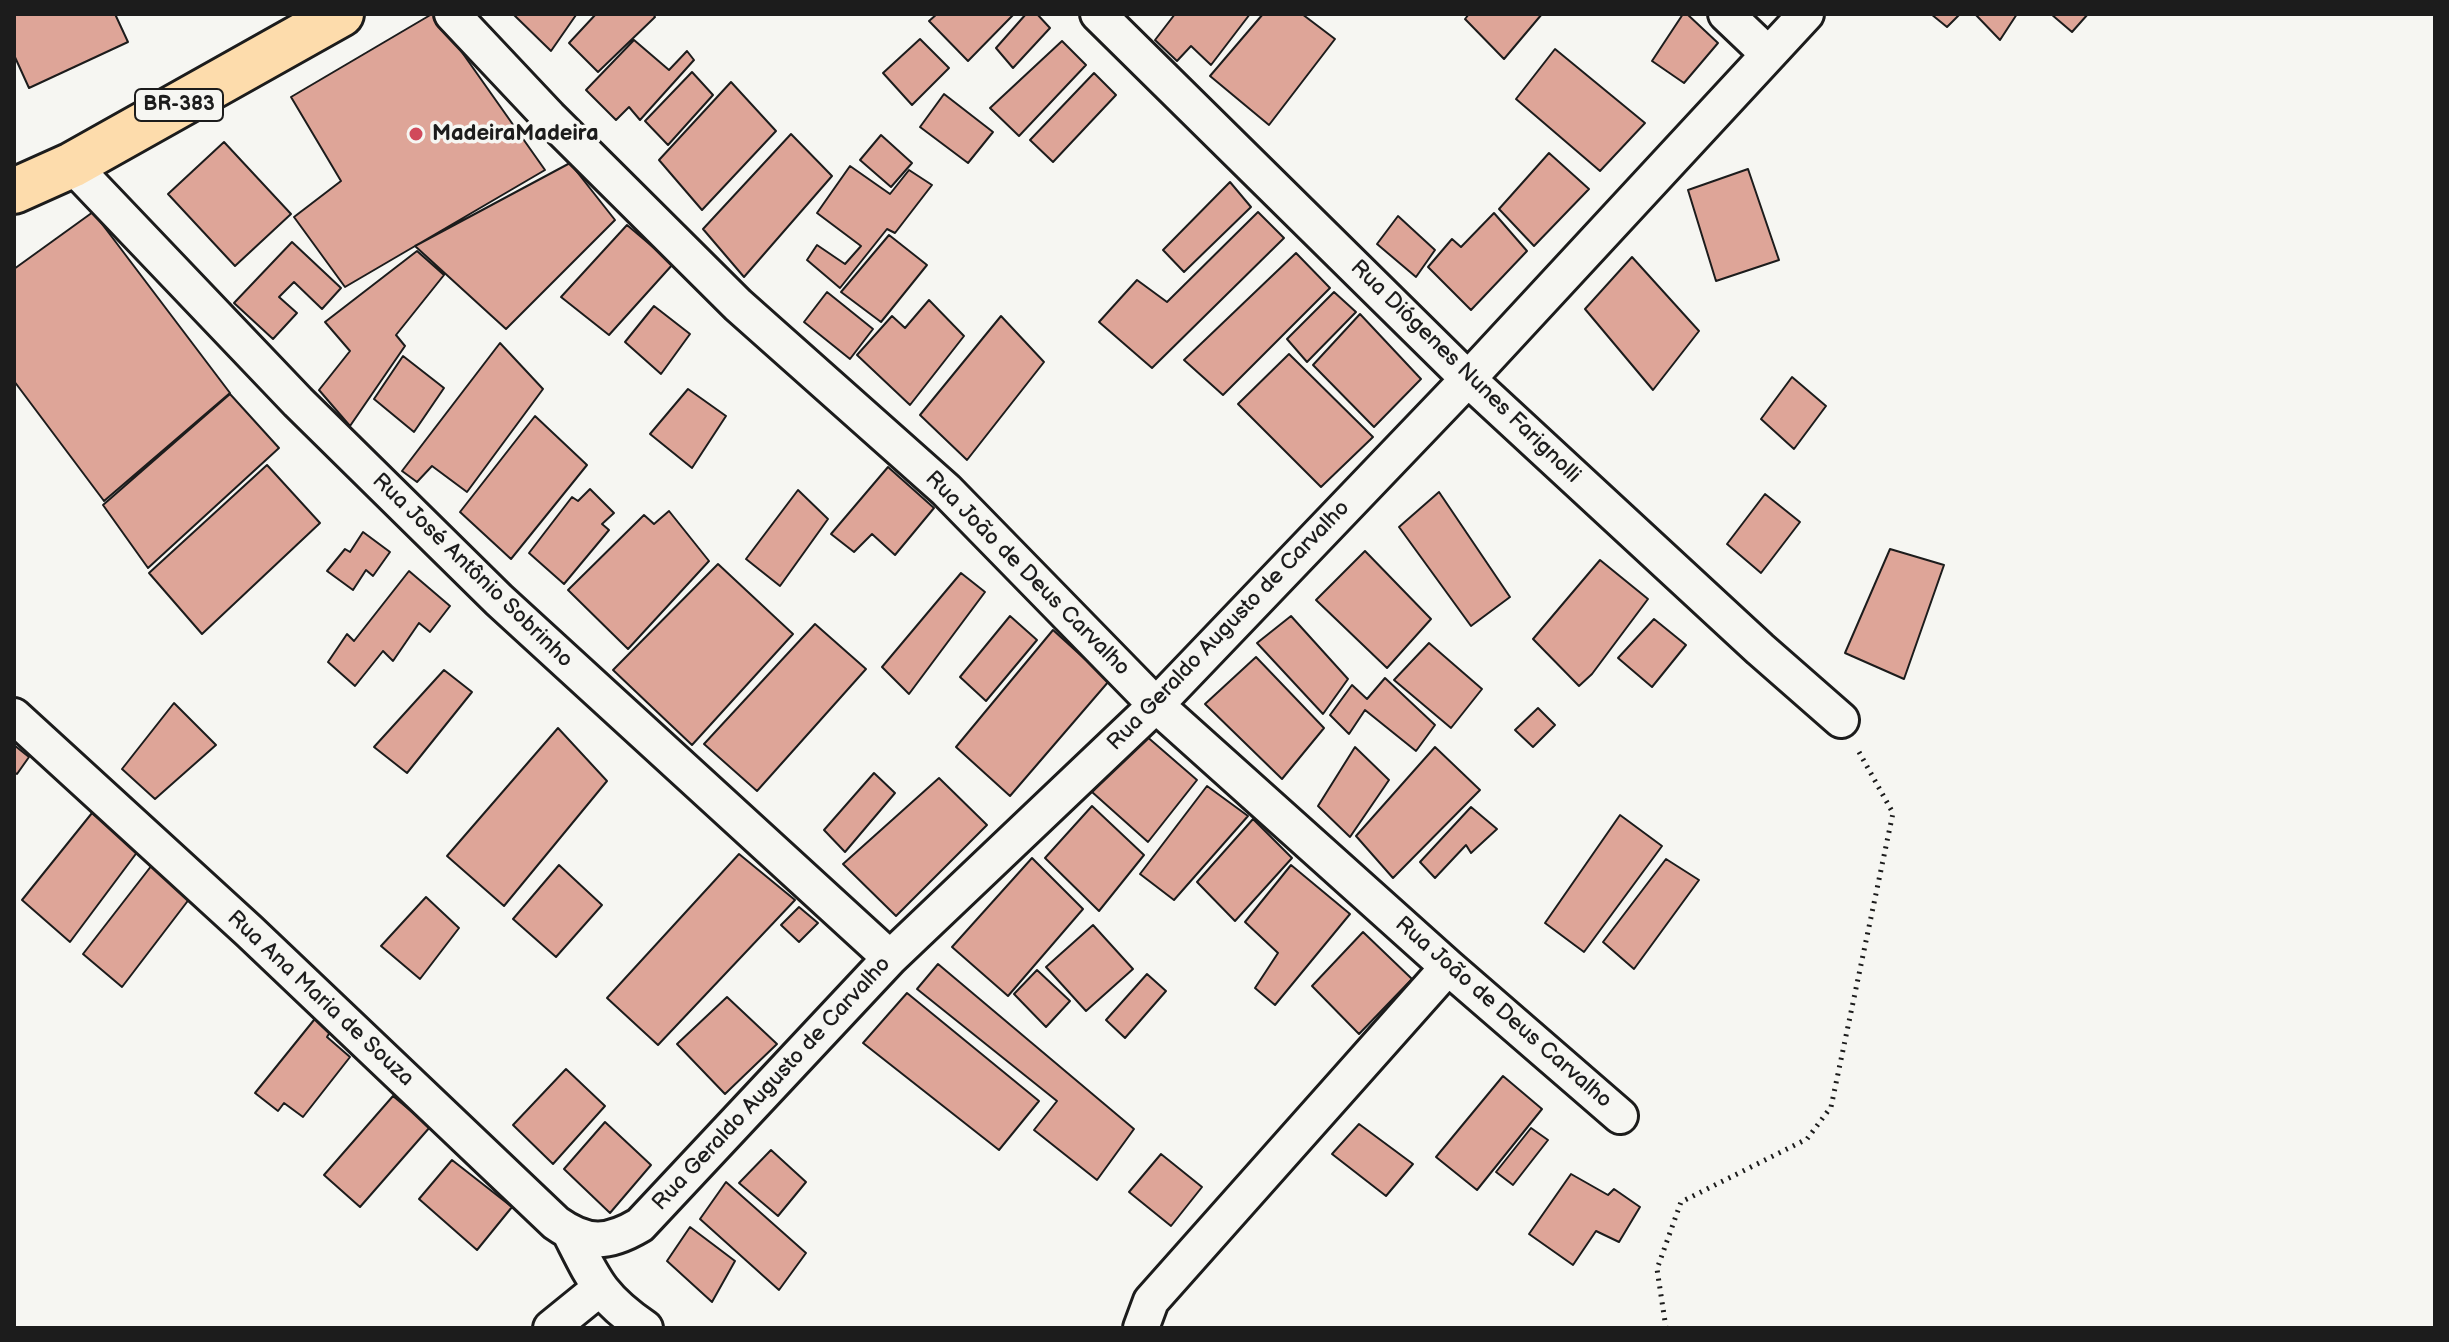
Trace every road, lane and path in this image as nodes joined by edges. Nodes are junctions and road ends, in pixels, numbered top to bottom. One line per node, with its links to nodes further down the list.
1 (341, 14): 7 (highway, BR-383)
2 (452, 14): 10 (street, Rua João de Deus Carvalho)
3 (1098, 14): 9 (street, Rua Diógenes Nunes Farignolli)
4 (1726, 14): 6 (street)
5 (1806, 14): 6 (street, Rua Geraldo Augusto de Carvalho)
6 (1768, 54): 9 (street, Rua Geraldo Augusto de Carvalho)
7 (72, 165): 8 (highway, BR-383); 13 (street, Rua José Antônio Sobrinho)
8 (14, 191)
9 (1468, 379): 10 (street, Rua Geraldo Augusto de Carvalho); 12 (street, Rua Diógenes Nunes Farignolli)
10 (1156, 705): 13 (street, Rua Geraldo Augusto de Carvalho); 14 (street, Rua João de Deus Carvalho)
11 (14, 716): 16 (street, Rua Ana Maria de Souza)
12 (1841, 720): 21 (path)
13 (890, 958): 16 (street, Rua Geraldo Augusto de Carvalho)
14 (1448, 967): 15 (street, Rua João de Deus Carvalho); 20 (street)
15 (1620, 1116)
16 (570, 1233): 17 (street)
17 (599, 1289): 18 (street); 19 (street)
18 (551, 1328)
19 (645, 1328)
20 (1141, 1328)
21 (1666, 1328)

